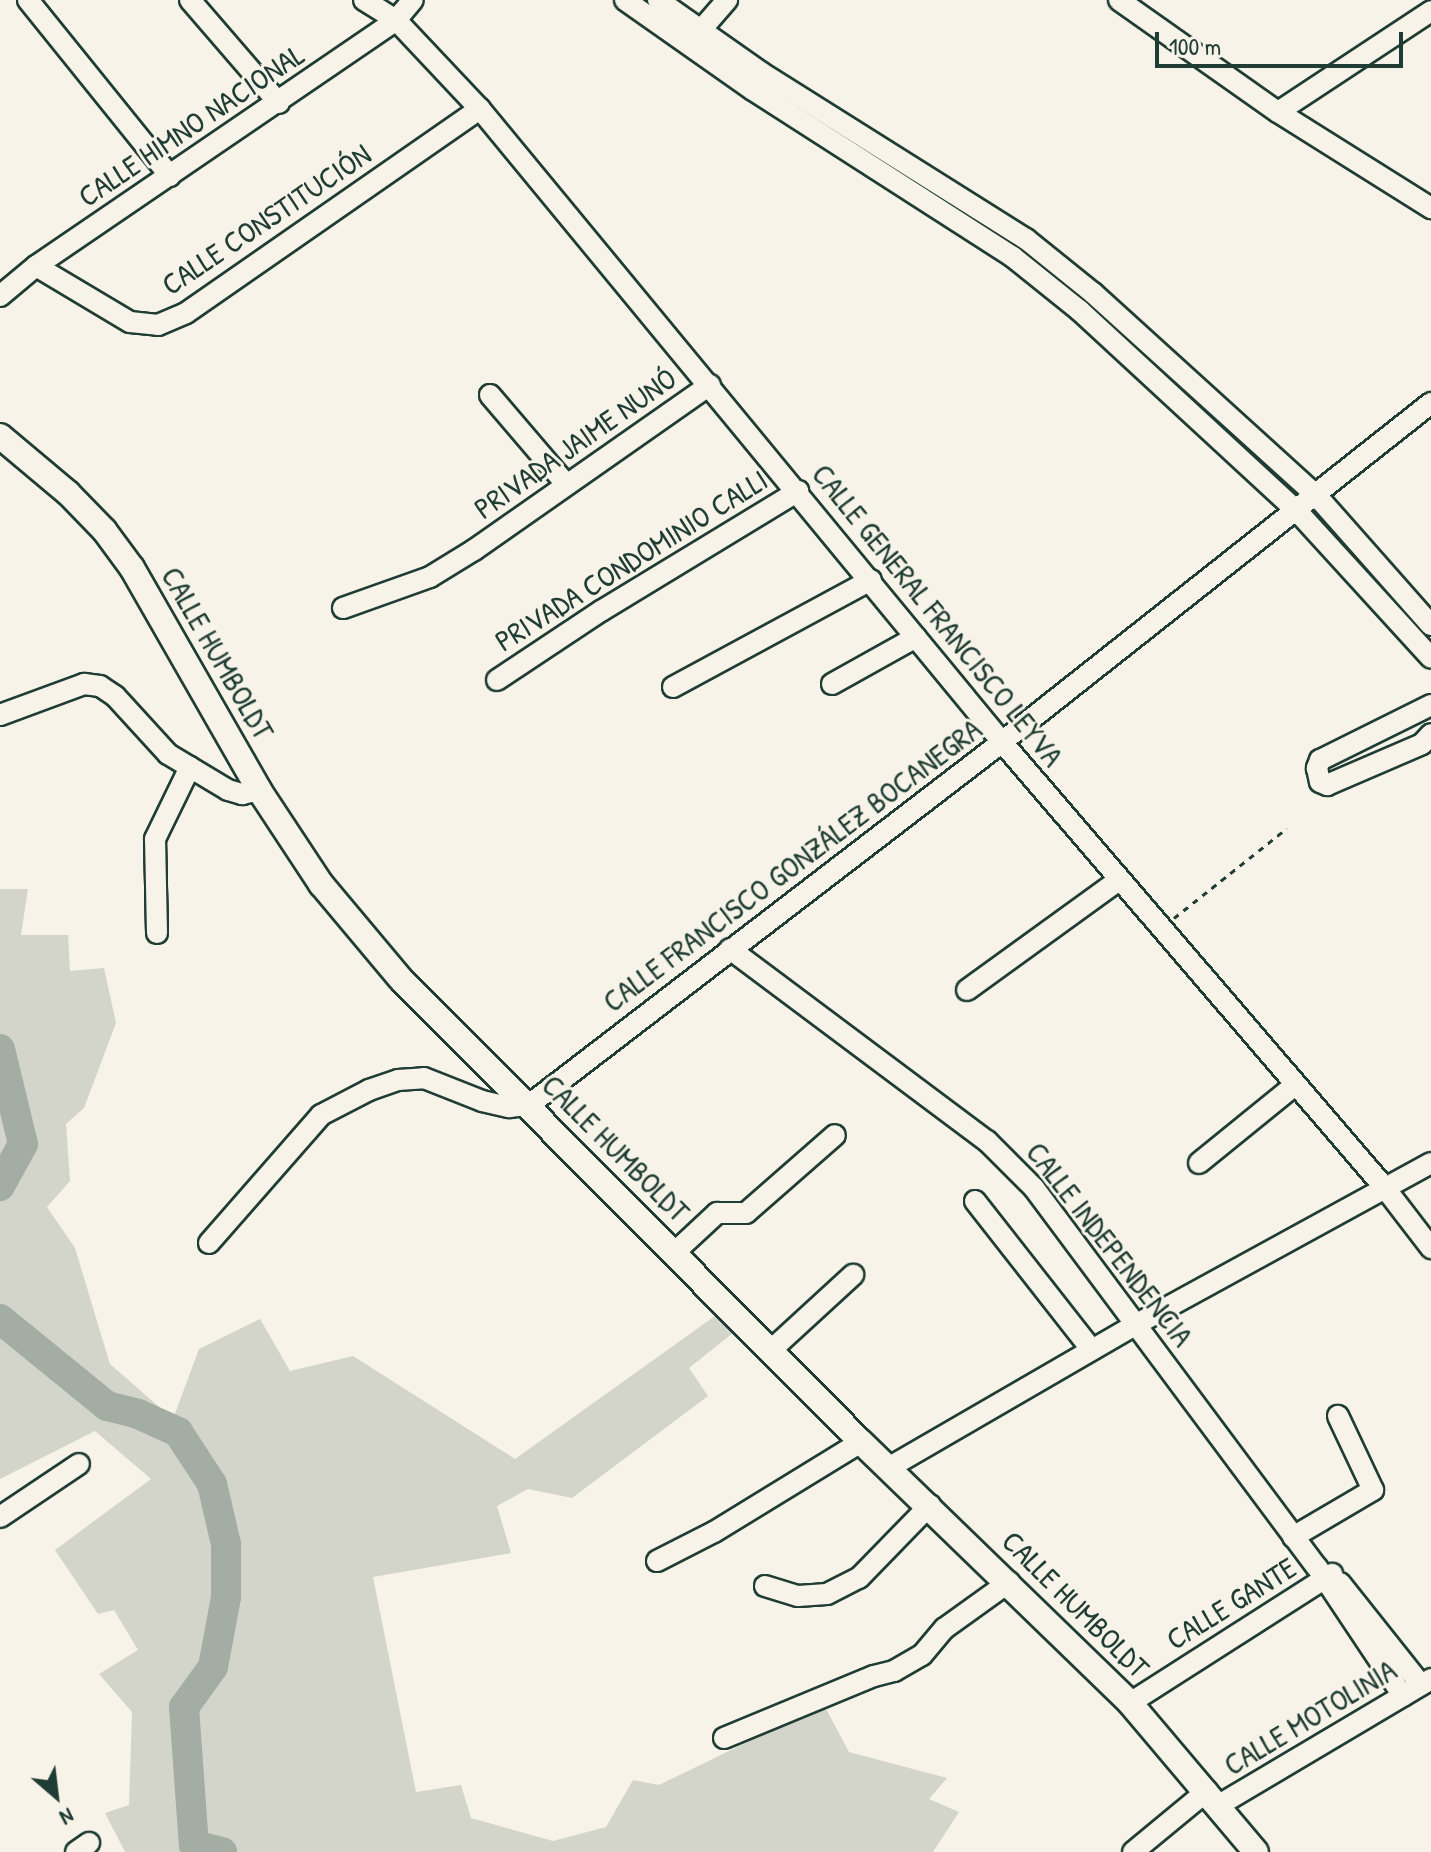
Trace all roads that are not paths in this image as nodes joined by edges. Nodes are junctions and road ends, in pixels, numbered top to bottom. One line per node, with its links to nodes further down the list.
1 (28, 0): 15 (street)
2 (190, 0): 12 (street)
3 (364, 0): 10 (street, CALLE GENERAL FRANCISCO LEYVA)
4 (413, 0): 10 (street, CALLE HIMNO NACIONAL)
5 (625, 0): 18 (street)
6 (727, 0): 11 (street)
7 (1119, 0): 14 (street)
8 (673, 4): 11 (street)
9 (1431, 11): 14 (street)
10 (396, 20): 12 (street, CALLE HIMNO NACIONAL); 13 (street, CALLE GENERAL FRANCISCO LEYVA)
11 (701, 30): 17 (street)
12 (279, 103): 15 (street, CALLE HIMNO NACIONAL)
13 (480, 109): 19 (street, CALLE CONSTITUCIÓN); 21 (street, CALLE GENERAL FRANCISCO LEYVA)
14 (1278, 112): 16 (street)
15 (170, 176): 19 (street, CALLE HIMNO NACIONAL)
16 (1431, 208)
17 (1026, 239): 18 (street); 27 (street)
18 (1013, 257): 28 (street)
19 (36, 266): 20 (street, CALLE HIMNO NACIONAL)
20 (0, 296)
21 (710, 385): 25 (street, PRIVADA JAIME NUNÓ); 26 (street, CALLE GENERAL FRANCISCO LEYVA)
22 (490, 395): 25 (street)
23 (1431, 403): 27 (street, CALLE FRANCISCO GONZÁLEZ BOCANEGRA)
24 (0, 436): 42 (main road, CALLE HUMBOLDT)
25 (567, 485): 30 (street, PRIVADA JAIME NUNÓ)
26 (798, 491): 29 (street, CALLE GENERAL FRANCISCO LEYVA); 34 (street, PRIVADA CONDOMINIO CALLI)
27 (1315, 494): 28 (street, CALLE FRANCISCO GONZÁLEZ BOCANEGRA); 31 (street)
28 (1296, 510): 33 (street); 40 (street, CALLE FRANCISCO GONZÁLEZ BOCANEGRA)
29 (871, 580): 32 (street, CALLE GENERAL FRANCISCO LEYVA); 36 (street)
30 (343, 608)
31 (1431, 625)
32 (916, 637): 35 (street); 40 (street, CALLE GENERAL FRANCISCO LEYVA)
33 (1431, 658)
34 (497, 680)
35 (832, 684)
36 (673, 687)
37 (1431, 705): 39 (street)
38 (0, 715): 41 (street)
39 (1431, 734)
40 (1002, 742): 43 (street, CALLE GENERAL FRANCISCO LEYVA); 45 (street, CALLE FRANCISCO GONZÁLEZ BOCANEGRA)
41 (190, 767): 42 (street); 44 (street)
42 (259, 790): 48 (main road, CALLE HUMBOLDT)
43 (1119, 880): 46 (street); 47 (street, CALLE GENERAL FRANCISCO LEYVA)
44 (157, 933)
45 (730, 949): 48 (street, CALLE FRANCISCO GONZÁLEZ BOCANEGRA); 58 (street, CALLE INDEPENDENCIA)
46 (967, 990)
47 (1295, 1085): 50 (street); 52 (street, CALLE GENERAL FRANCISCO LEYVA)
48 (529, 1105): 54 (street); 56 (main road, CALLE HUMBOLDT)
49 (835, 1135): 56 (street)
50 (1199, 1163)
51 (1431, 1163): 52 (street)
52 (1385, 1188): 55 (street, CALLE GENERAL FRANCISCO LEYVA); 58 (street)
53 (975, 1201): 59 (street)
54 (209, 1243)
55 (1431, 1248)
56 (674, 1253): 60 (main road, CALLE HUMBOLDT)
57 (853, 1275): 60 (street)
58 (1137, 1324): 59 (street); 67 (street, CALLE INDEPENDENCIA)
59 (1092, 1350): 64 (street)
60 (770, 1351): 62 (main road, CALLE HUMBOLDT)
61 (1338, 1416): 67 (street)
62 (861, 1442): 64 (main road, CALLE HUMBOLDT); 68 (street)
63 (79, 1464): 66 (street)
64 (890, 1467): 65 (main road, CALLE HUMBOLDT)
65 (930, 1505): 70 (main road, CALLE HUMBOLDT); 71 (street)
66 (0, 1517)
67 (1293, 1537): 69 (street, CALLE INDEPENDENCIA)
68 (657, 1561)
69 (1324, 1574): 72 (street, CALLE INDEPENDENCIA); 73 (street, CALLE GANTE)
70 (1009, 1582): 73 (main road, CALLE HUMBOLDT); 74 (street)
71 (765, 1586)
72 (1418, 1687): 75 (street, CALLE MOTOLINIA)
73 (1130, 1703): 75 (main road, CALLE HUMBOLDT)
74 (724, 1738)
75 (1213, 1798): 76 (street, CALLE MOTOLINIA); 77 (main road, CALLE HUMBOLDT)
76 (1133, 1852)
77 (1256, 1852)

